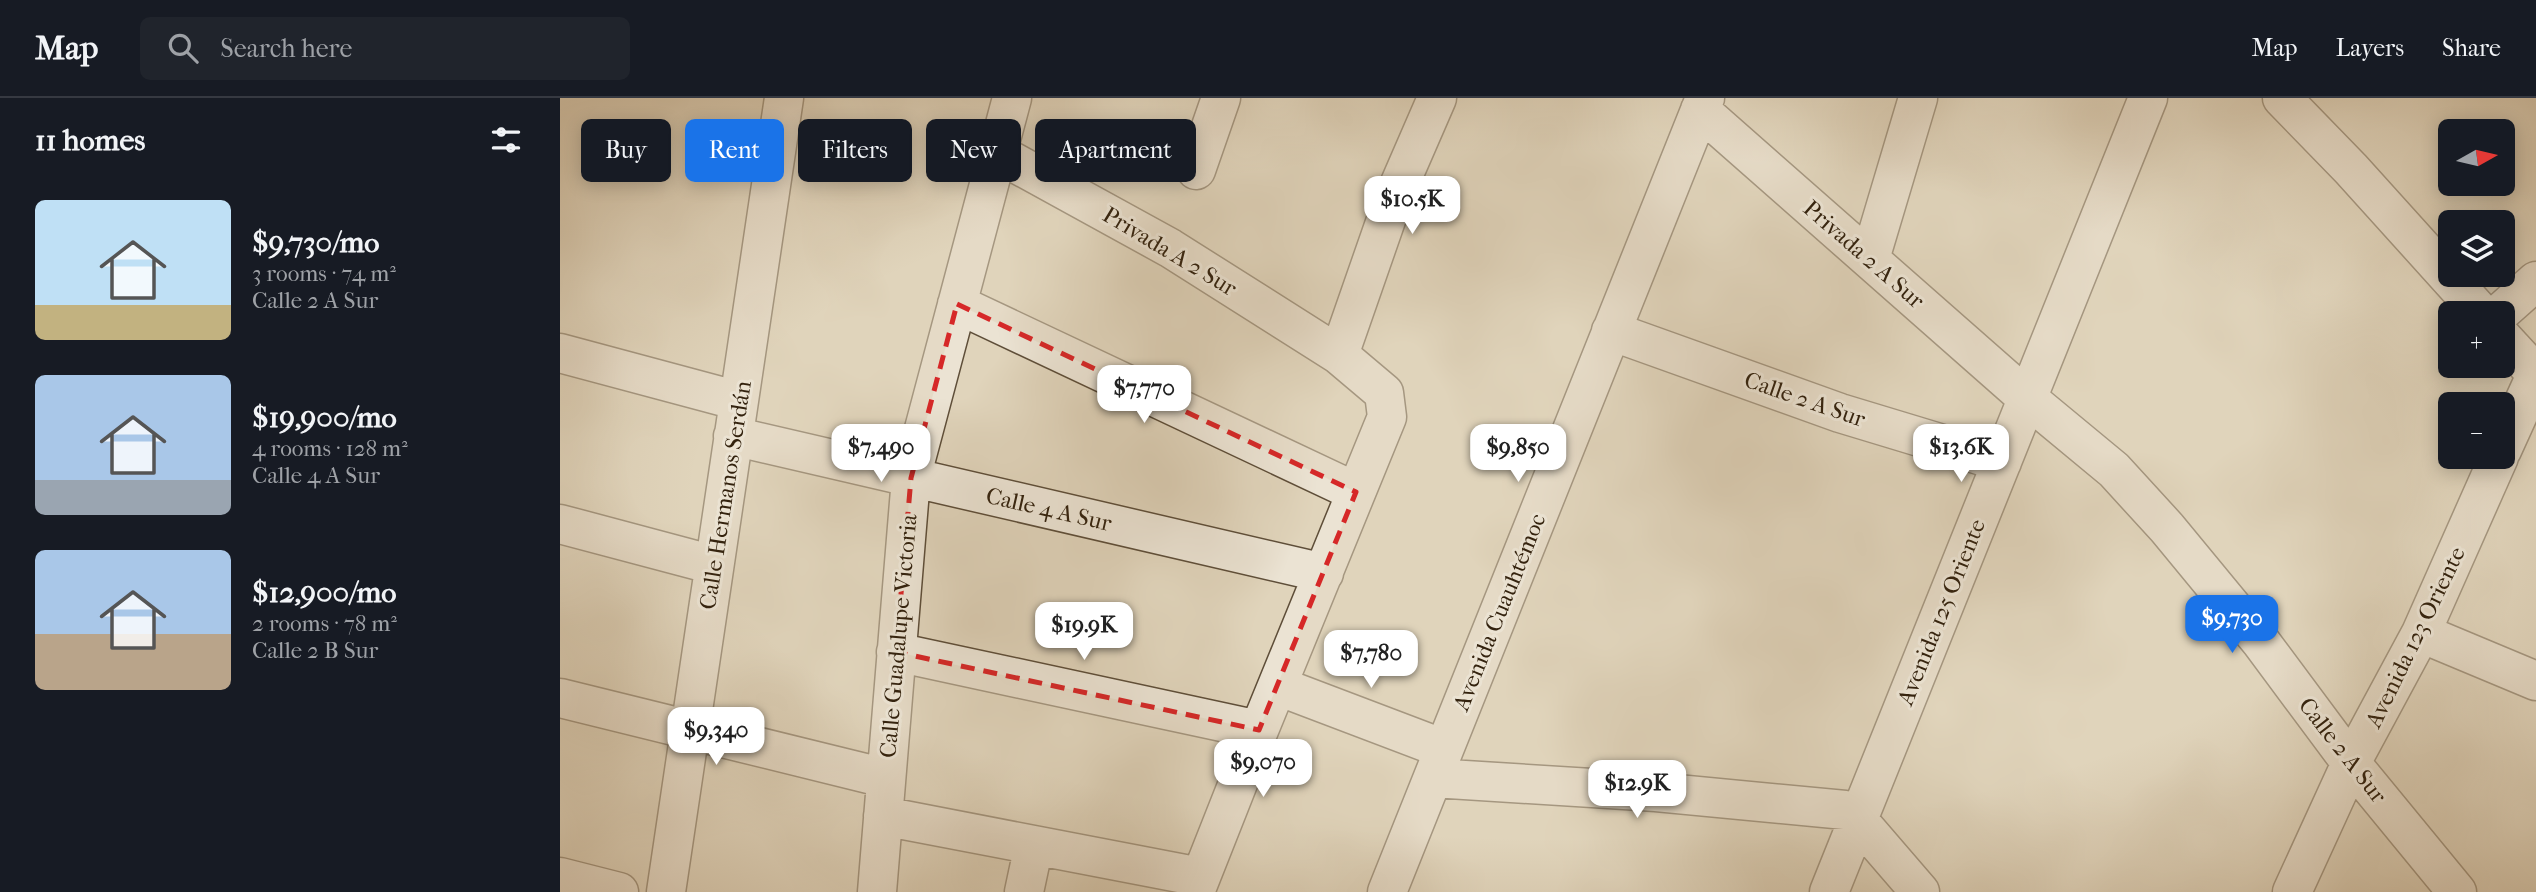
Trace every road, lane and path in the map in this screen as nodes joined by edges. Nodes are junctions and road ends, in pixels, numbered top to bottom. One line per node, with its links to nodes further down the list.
1 (784, 98): 24 (street, Calle Hermanos Serdán)
2 (1012, 98): 9 (street, Calle Guadalupe Victoria)
3 (1222, 98): 11 (street)
4 (1437, 98): 21 (street)
5 (1918, 98): 13 (street)
6 (2148, 98): 23 (street, Avenida 125 Oriente)
7 (2282, 98): 15 (street)
8 (1703, 104): 13 (street, Privada 2 A Sur); 18 (street, Avenida Cuauhtémoc)
9 (1006, 119)
10 (1021, 166): 21 (street, Privada A 2 Sur)
11 (1196, 170)
12 (989, 182): 17 (street, Calle Guadalupe Victoria)
13 (1870, 259): 23 (street, Privada 2 A Sur)
14 (2536, 281): 16 (street)
15 (2470, 301)
16 (2514, 301)
17 (957, 304): 28 (street, Calle Guadalupe Victoria); 29 (street)
18 (1611, 331): 26 (street, Calle 2 A Sur); 41 (street, Avenida Cuauhtémoc)
19 (2515, 352): 22 (street)
20 (560, 354): 24 (street, Calle 4 A Sur)
21 (1339, 355): 29 (street)
22 (2536, 375): 25 (street)
23 (2027, 398): 26 (street, Avenida 125 Oriente); 40 (street, Calle 2 A Sur)
24 (736, 419): 28 (street, Calle 4 A Sur); 31 (street, Calle Hermanos Serdán)
25 (2515, 421)
26 (2002, 462): 44 (street, Avenida 125 Oriente)
27 (2495, 469): 33 (street, Avenida 123 Oriente)
28 (911, 478): 32 (street, Calle 4 A Sur); 34 (street, Calle Guadalupe Victoria)
29 (1356, 492): 32 (street)
30 (560, 524): 31 (street)
31 (714, 565): 38 (street, Calle Hermanos Serdán)
32 (1324, 573): 36 (street)
33 (2421, 633): 35 (street); 40 (street, Avenida 123 Oriente)
34 (896, 652): 39 (street); 42 (street, Calle Guadalupe Victoria)
35 (2536, 681)
36 (1278, 686): 39 (street); 41 (street)
37 (560, 698): 38 (street)
38 (690, 730): 42 (street); 49 (street, Calle Hermanos Serdán)
39 (1258, 730): 47 (street)
40 (2351, 763): 55 (street, Avenida 123 Oriente); 56 (street, Calle 2 A Sur)
41 (1438, 764): 44 (street); 52 (street, Avenida Cuauhtémoc)
42 (886, 778): 43 (street, Calle Guadalupe Victoria)
43 (883, 816): 45 (street); 50 (street, Calle Guadalupe Victoria)
44 (1858, 820): 53 (street, Avenida 125 Oriente); 54 (street)
45 (1034, 845): 47 (street); 51 (street)
46 (560, 877): 48 (street)
47 (1197, 884)
48 (619, 892)
49 (666, 892)
50 (877, 892)
51 (1024, 892)
52 (1387, 892)
53 (1829, 892)
54 (1920, 892)
55 (2292, 892)
56 (2457, 892)

